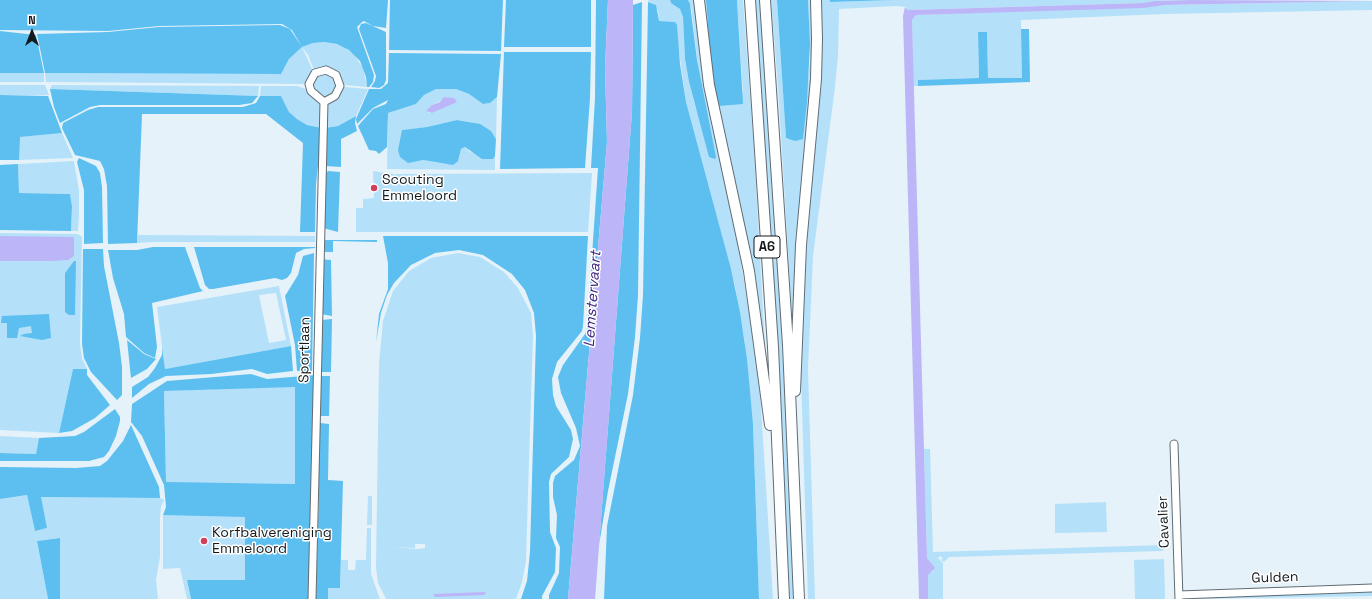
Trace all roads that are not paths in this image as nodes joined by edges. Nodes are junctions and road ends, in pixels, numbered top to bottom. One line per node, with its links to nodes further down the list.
1 (699, 0): 8 (highway, A6)
2 (750, 0): 8 (highway, A6)
3 (765, 0): 6 (highway, A6)
4 (816, 0): 6 (highway, A6)
5 (324, 102): 5 (street); 11 (street, Sportlaan)
6 (792, 433): 13 (highway, A6)
7 (1174, 444): 10 (street, Cavalier)
8 (780, 494): 12 (highway, A6)
9 (1372, 588): 10 (street, Gulden)
10 (1179, 597)
11 (312, 599)
12 (784, 599)
13 (799, 599)

